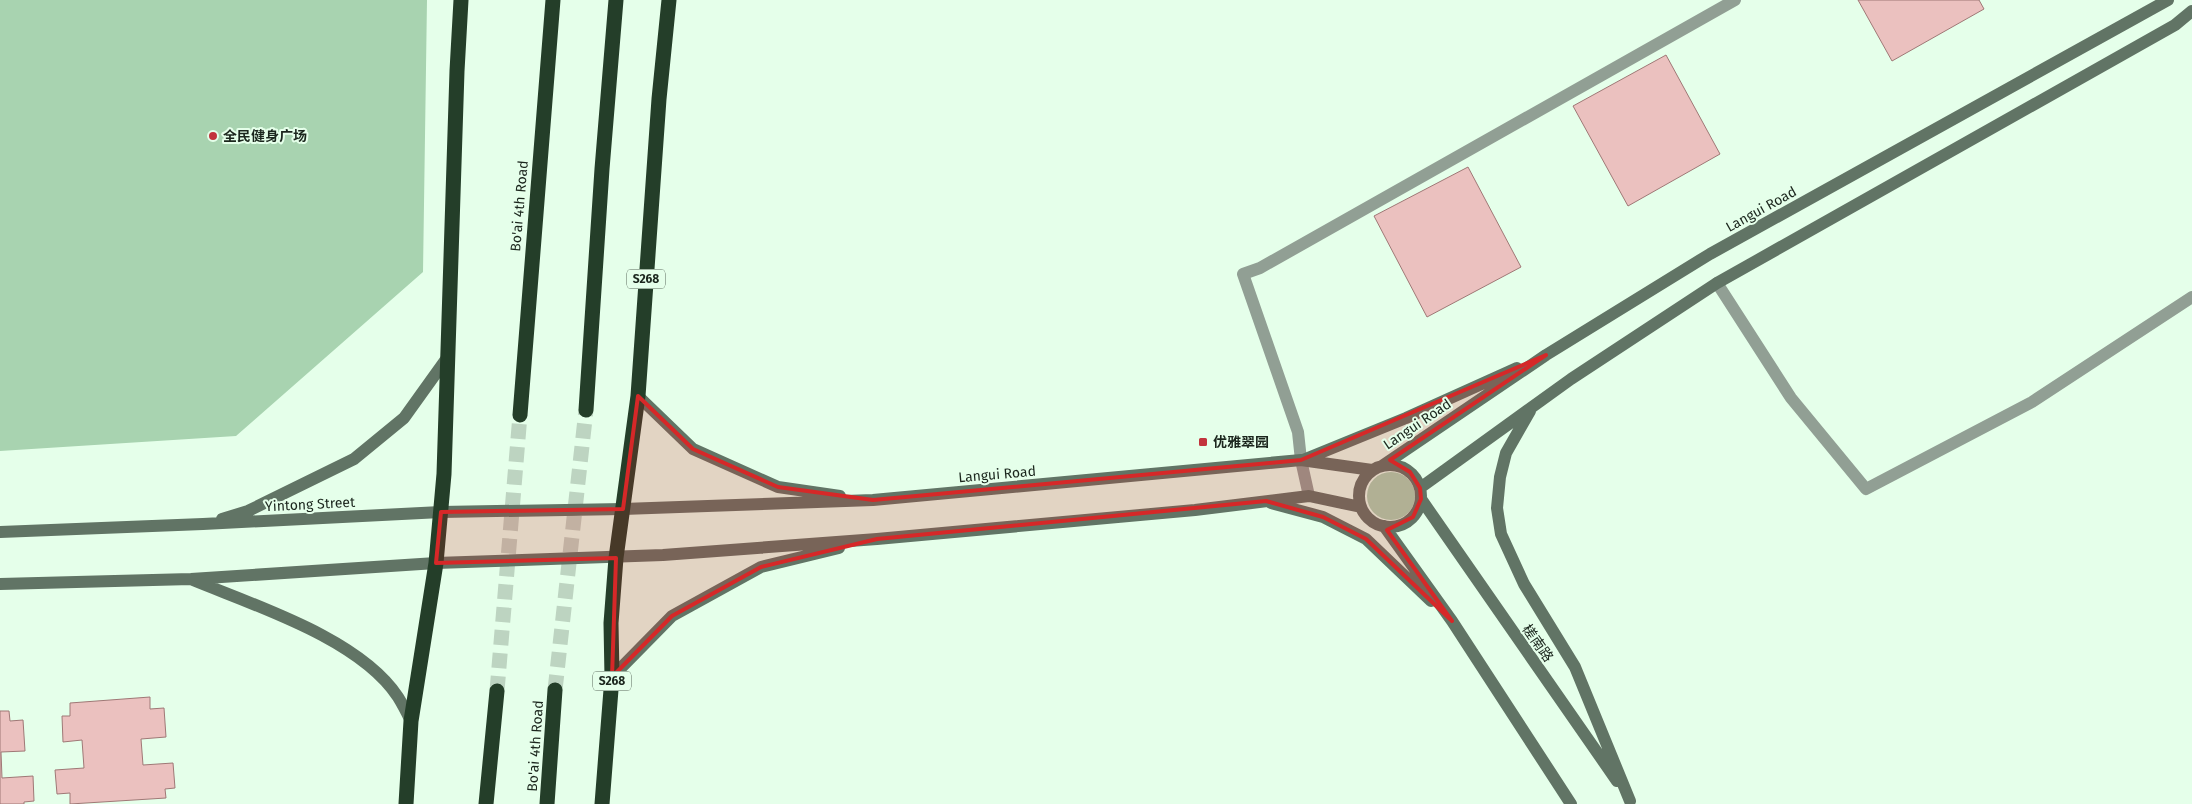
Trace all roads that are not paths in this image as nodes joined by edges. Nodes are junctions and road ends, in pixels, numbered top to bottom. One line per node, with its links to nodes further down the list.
1 (461, 0): 11 (highway)
2 (553, 0): 15 (highway, Bo'ai 4th Road)
3 (616, 0): 14 (highway)
4 (669, 0): 12 (highway, S268)
5 (1736, 0): 16 (street)
6 (2168, 0): 10 (street, Langui Road)
7 (2192, 11): 8 (street)
8 (1717, 283): 9 (street); 13 (street)
9 (2192, 298)
10 (1546, 355): 16 (street); 17 (street, Langui Road)
11 (448, 358): 24 (highway); 25 (street)
12 (638, 396): 20 (street); 23 (highway, S268)
13 (1532, 407): 18 (street); 38 (street)
14 (586, 410)
15 (520, 415)
16 (1302, 460): 17 (street, Langui Road); 19 (street); 20 (street, Langui Road)
17 (1377, 468): 18 (street); 22 (street)
18 (1421, 493): 26 (street); 38 (street, 槎南路)
19 (1309, 496): 21 (street); 22 (street)
20 (873, 500): 23 (street, Langui Road)
21 (1266, 501): 28 (street); 33 (street)
22 (1361, 507): 26 (street)
23 (622, 509): 24 (street, Yintong Street); 29 (highway, S268)
24 (441, 512): 25 (street, Yintong Street); 30 (highway)
25 (203, 524): 27 (street, Yintong Street)
26 (1384, 526): 33 (street)
27 (0, 532)
28 (877, 539): 29 (street); 34 (street)
29 (616, 558): 30 (street); 34 (highway, S268)
30 (436, 563): 31 (street); 37 (highway)
31 (190, 579): 32 (street); 37 (street)
32 (0, 584)
33 (1452, 621): 43 (street)
34 (612, 677): 42 (highway, S268)
35 (555, 690): 41 (highway, Bo'ai 4th Road)
36 (497, 691): 40 (highway)
37 (411, 721): 39 (highway)
38 (1631, 802)
39 (406, 804)
40 (486, 804)
41 (547, 804)
42 (602, 804)
43 (1572, 804)

